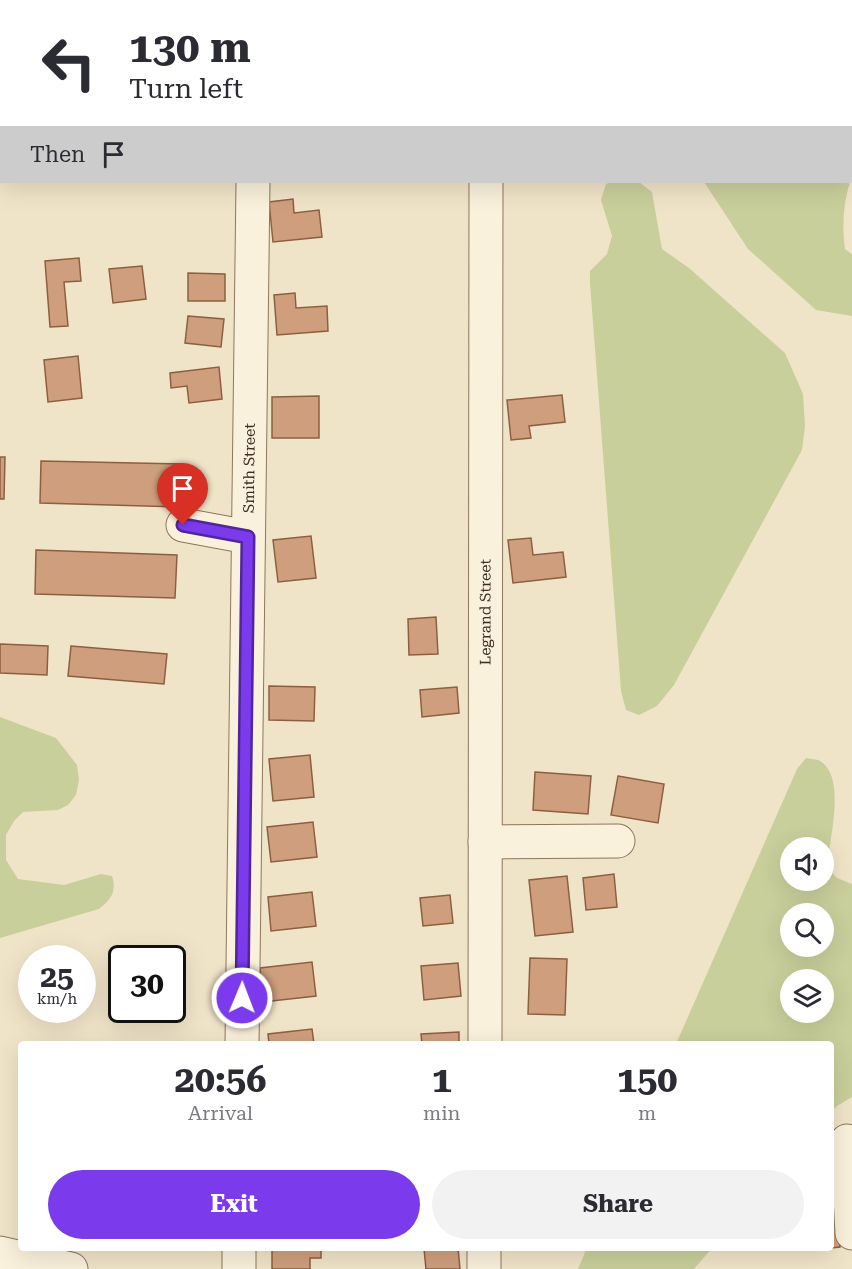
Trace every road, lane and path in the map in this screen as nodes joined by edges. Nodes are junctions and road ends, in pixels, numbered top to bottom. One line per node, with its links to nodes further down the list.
1 (253, 183): 4 (street, Smith Street)
2 (486, 183): 6 (street, Legrand Street)
3 (183, 525): 4 (street)
4 (248, 537): 7 (street, Smith Street)
5 (618, 841): 6 (street)
6 (485, 842): 8 (street, Legrand Street)
7 (242, 1041)
8 (485, 1041)
9 (847, 1141): 10 (street)
10 (852, 1233)
11 (239, 1251): 15 (street)
12 (484, 1251): 16 (street)
13 (0, 1253): 14 (street)
14 (72, 1269)
15 (239, 1269)
16 (484, 1269)

